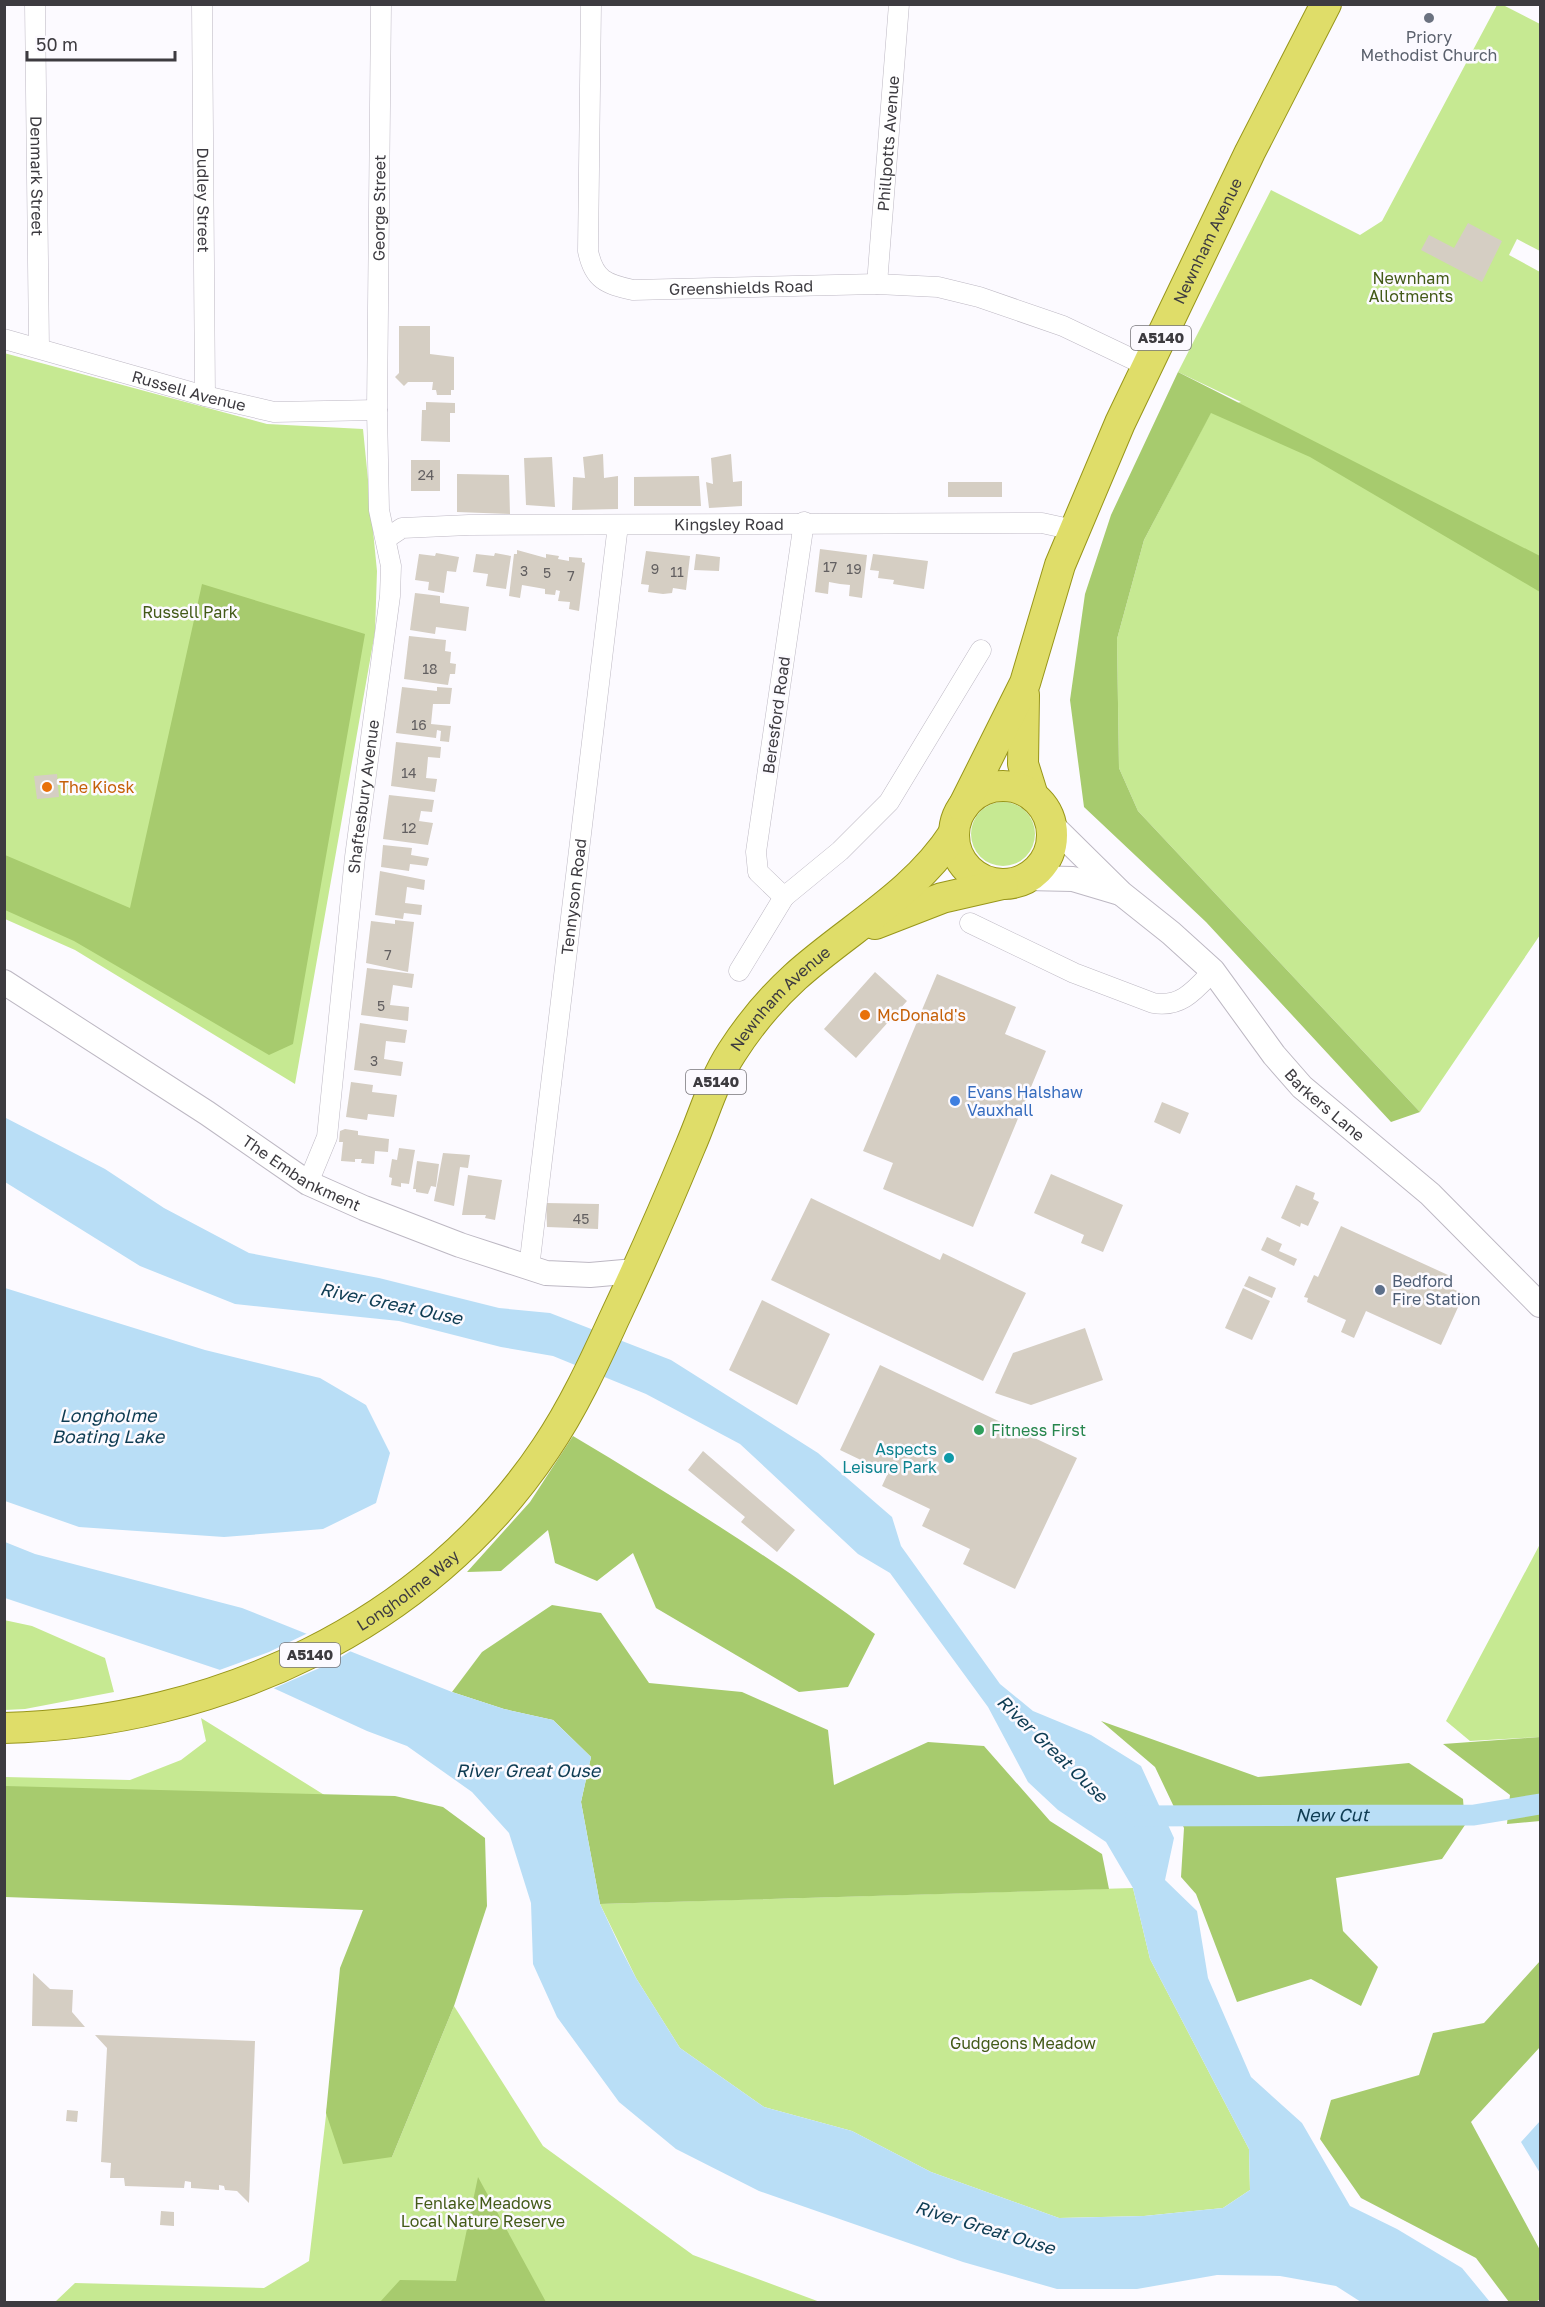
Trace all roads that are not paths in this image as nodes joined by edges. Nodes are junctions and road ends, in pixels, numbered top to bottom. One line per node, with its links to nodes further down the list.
1 (35, 4): 9 (street, Denmark Street)
2 (202, 4): 11 (street, Dudley Street)
3 (381, 4): 12 (street, George Street)
4 (591, 4): 7 (street, Greenshields Road)
5 (899, 4): 7 (street, Phillpotts Avenue)
6 (1326, 4): 10 (main road, Newnham Avenue / A5140)
7 (877, 284): 10 (street, Greenshields Road)
8 (4, 339): 9 (street, Russell Avenue)
9 (39, 348): 11 (street, Russell Avenue)
10 (1147, 366): 15 (main road, Newnham Avenue / A5140)
11 (205, 396): 12 (street, Russell Avenue)
12 (377, 410): 16 (street, Shaftesbury Avenue)
13 (804, 522): 14 (street, Kingsley Road); 15 (street, Kingsley Road); 24 (street, Beresford Road)
14 (618, 525): 16 (street, Kingsley Road); 31 (street, Tennyson Road)
15 (1074, 530): 18 (main road, Newnham Avenue / A5140)
16 (387, 538): 30 (street, Shaftesbury Avenue)
17 (981, 650): 24 (street)
18 (1025, 683): 19 (main road, Newnham Avenue / A5140); 20 (main road, Newnham Avenue / A5140)
19 (1033, 796): 20 (main road); 21 (main road)
20 (958, 820): 22 (main road); 26 (main road, Newnham Avenue / A5140)
21 (1051, 824): 22 (main road); 23 (street, Barkers Lane)
22 (1015, 881): 23 (street, Barkers Lane); 26 (main road, Newnham Avenue / A5140)
23 (1122, 894): 28 (street, Barkers Lane)
24 (784, 897): 27 (street)
25 (970, 923): 28 (street)
26 (853, 933): 32 (main road, Newnham Avenue / A5140)
27 (739, 971)
28 (1213, 971): 33 (street, Barkers Lane)
29 (4, 982): 30 (street, The Embankment)
30 (308, 1183): 31 (street, The Embankment)
31 (529, 1268): 32 (street, The Embankment)
32 (635, 1271): 34 (main road, Longholme Way / A5140)
33 (1540, 1305)
34 (4, 1728)

